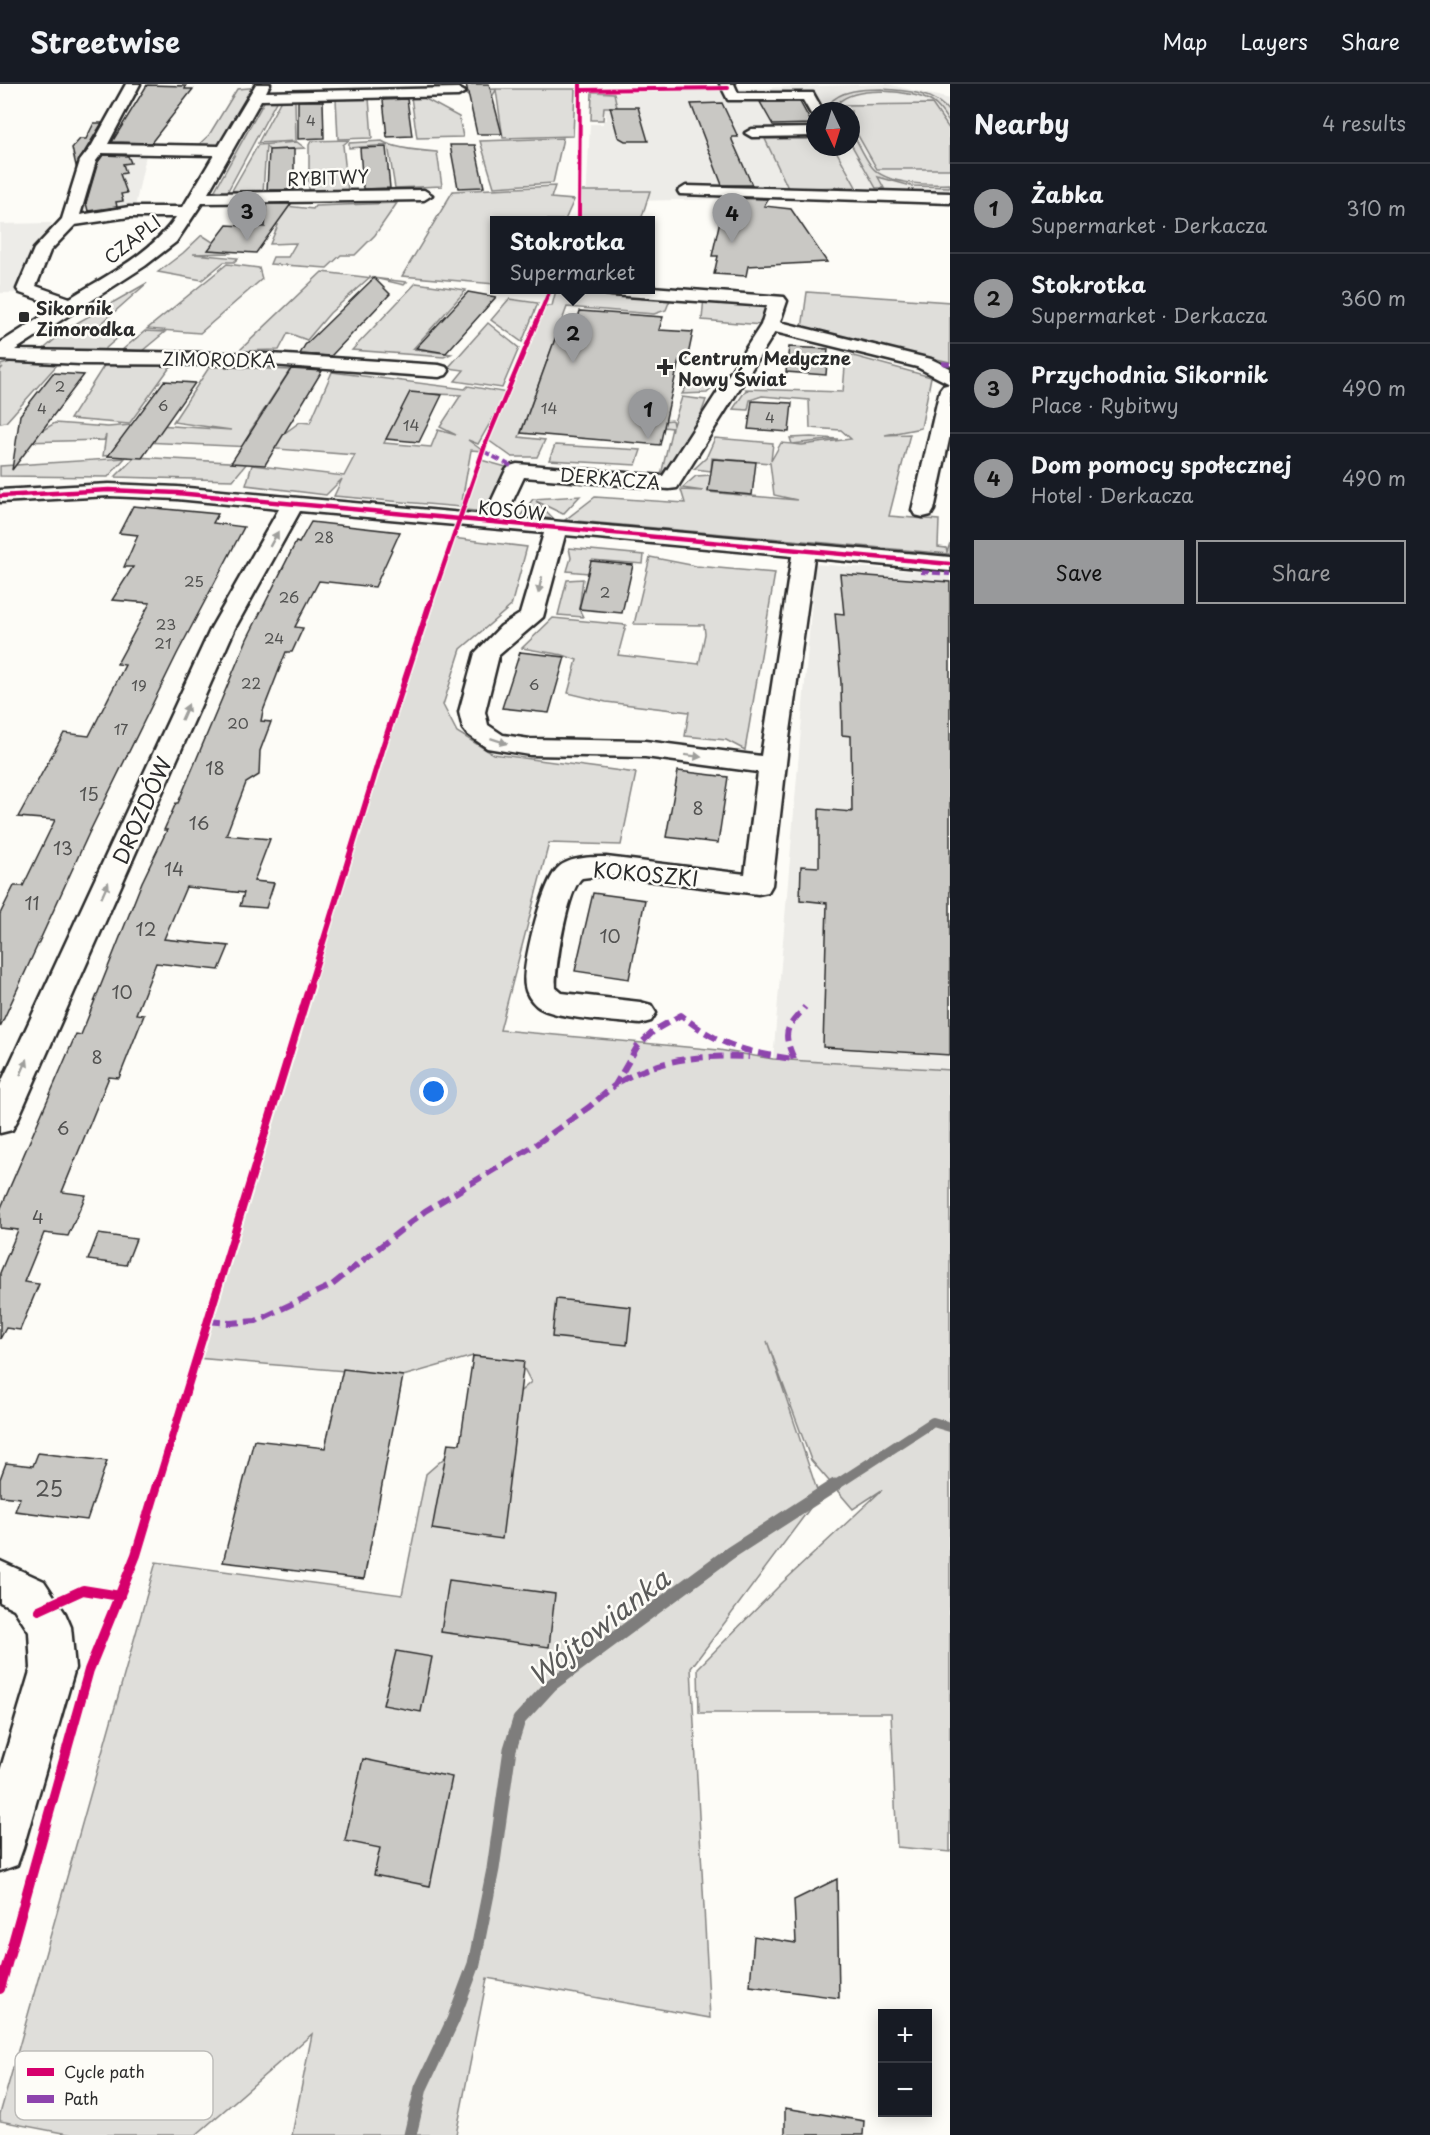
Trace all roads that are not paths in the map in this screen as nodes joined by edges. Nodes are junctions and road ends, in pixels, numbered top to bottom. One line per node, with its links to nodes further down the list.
1 (133, 84): 9 (street)
2 (727, 84): 5 (street)
3 (259, 90): 4 (street); 8 (street, CZAPLI)
4 (458, 92)
5 (811, 102)
6 (806, 132): 7 (street)
7 (752, 133)
8 (226, 141): 9 (street); 13 (street, CZAPLI)
9 (98, 148): 14 (street)
10 (686, 191): 12 (street)
11 (424, 195): 13 (street, RYBITWY)
12 (950, 198)
13 (193, 205): 14 (street, RYBITWY); 16 (street, CZAPLI)
14 (70, 221): 16 (street)
15 (655, 293): 17 (street, DERKACZA)
16 (72, 305): 18 (street, CZAPLI)
17 (770, 325): 20 (street); 25 (street, DERKACZA)
18 (0, 353): 19 (street, ZIMORODKA)
19 (439, 371)
20 (950, 378)
21 (950, 390): 24 (street)
22 (0, 495): 23 (street, KOSÓW)
23 (293, 504): 25 (street, KOSÓW); 31 (street, DROZDÓW, one-way to 23)
24 (923, 510)
25 (494, 522): 26 (street, KOSÓW)
26 (555, 529): 27 (street, KOSÓW); 29 (street, one-way to 29)
27 (804, 552): 28 (street, KOSÓW); 29 (street, KOKOSZKI)
28 (950, 564)
29 (773, 766): 30 (street, KOKOSZKI)
30 (640, 1013)
31 (0, 1121)
32 (0, 1581): 33 (street)
33 (0, 1848)

